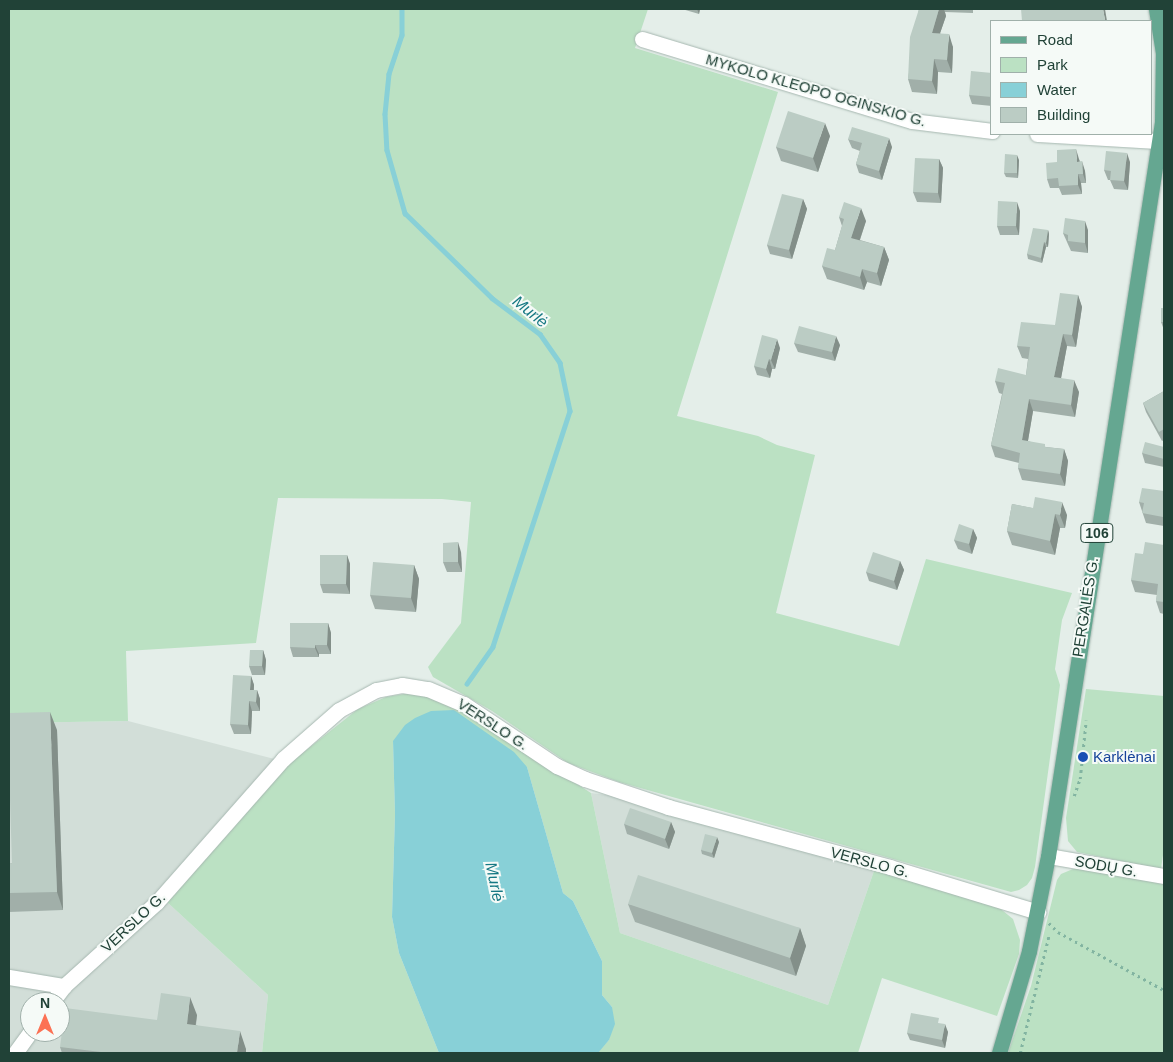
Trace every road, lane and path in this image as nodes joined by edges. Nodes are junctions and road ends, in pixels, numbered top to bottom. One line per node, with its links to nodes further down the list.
1 (1156, 9): 5 (main road, PERGALĖS G. / 106)
2 (642, 38): 3 (street, MYKOLO KLEOPO OGINSKIO G.)
3 (990, 131)
4 (1054, 135): 5 (street)
5 (1158, 141): 6 (main road, PERGALĖS G. / 106)
6 (1048, 856): 7 (street, SODŲ G.); 8 (main road, PERGALĖS G. / 106)
7 (1164, 876)
8 (1038, 912): 10 (street, VERSLO G.); 11 (path); 15 (main road, PERGALĖS G. / 106)
9 (9, 976): 10 (street)
10 (64, 986): 12 (street, VERSLO G.)
11 (1164, 990)
12 (60, 992)
13 (23, 1042): 14 (street)
14 (15, 1053)
15 (999, 1053)

